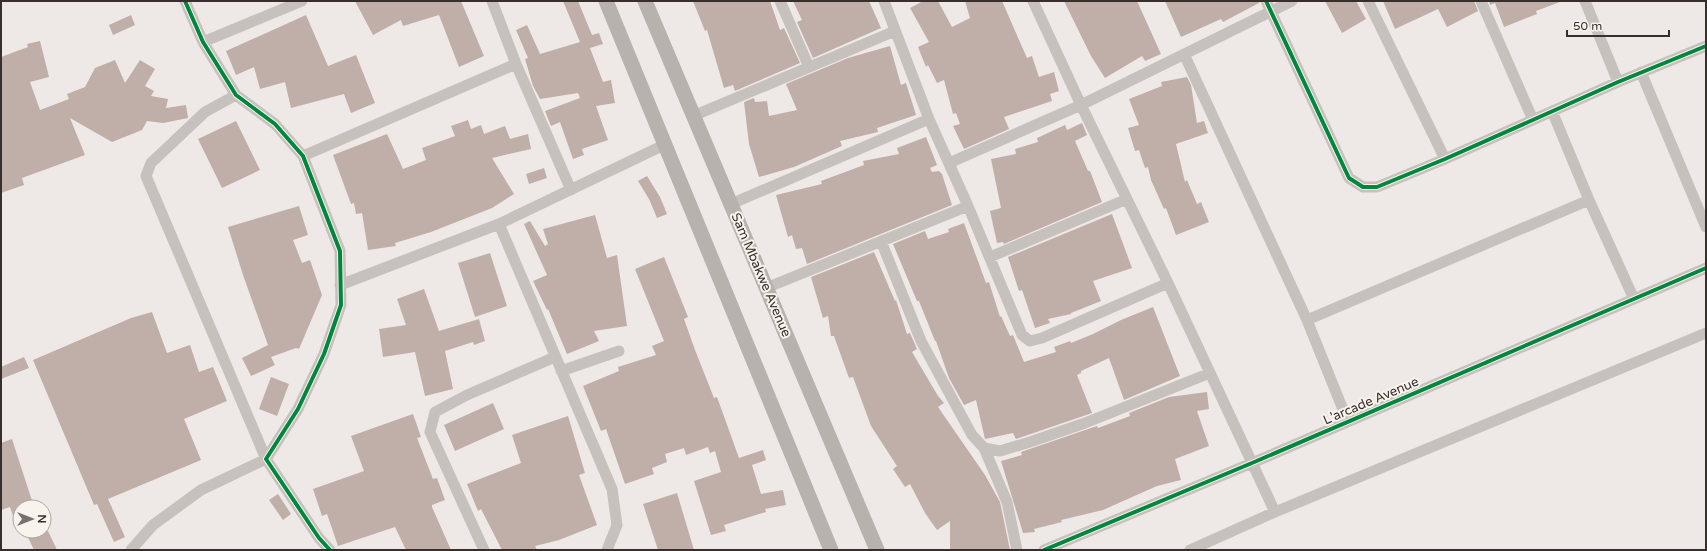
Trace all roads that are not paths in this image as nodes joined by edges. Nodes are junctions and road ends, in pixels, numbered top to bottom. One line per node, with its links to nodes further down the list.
1 (185, 1): 15 (street)
2 (302, 1): 15 (street)
3 (492, 1): 18 (street)
4 (606, 1): 28 (main road)
5 (645, 1): 25 (main road, Sam Mbakwe Avenue)
6 (780, 1): 19 (street)
7 (1034, 1): 23 (street)
8 (1292, 1): 13 (street)
9 (1368, 1): 30 (street)
10 (1481, 1): 27 (street)
11 (1585, 1): 21 (street)
12 (888, 2): 14 (street)
13 (1269, 6): 17 (street); 30 (street)
14 (895, 31): 19 (street); 26 (street)
15 (203, 42): 22 (street)
16 (1706, 46): 20 (street)
17 (1184, 54): 23 (street); 46 (street)
18 (516, 64): 29 (street); 32 (street)
19 (809, 67): 25 (street)
20 (1641, 72): 21 (street); 38 (street)
21 (1618, 82): 24 (street)
22 (236, 95): 29 (street); 54 (street)
23 (1080, 105): 31 (street); 33 (street)
24 (1552, 111): 27 (street); 34 (street)
25 (693, 116): 35 (main road, Sam Mbakwe Avenue)
26 (929, 119): 31 (street); 35 (street)
27 (1533, 120): 30 (street)
28 (666, 144): 32 (street); 61 (main road)
29 (303, 156): 43 (street)
30 (1446, 159)
31 (949, 163): 36 (street)
32 (571, 190): 37 (street)
33 (1127, 199): 40 (street); 42 (street)
34 (1589, 200): 45 (street); 46 (street)
35 (731, 204): 44 (main road, Sam Mbakwe Avenue)
36 (968, 206): 39 (street); 40 (street)
37 (500, 224): 43 (street); 49 (street)
38 (1706, 227)
39 (881, 242): 44 (street); 53 (street)
40 (990, 258): 42 (street)
41 (1706, 268): 45 (street, L’arcade Avenue)
42 (1168, 283): 51 (street)
43 (340, 285): 54 (street)
44 (766, 288): 62 (main road, Sam Mbakwe Avenue)
45 (1634, 299): 52 (street, L’arcade Avenue)
46 (1307, 320): 52 (street)
47 (1706, 333): 56 (street)
48 (619, 351): 50 (street)
49 (555, 357): 50 (street); 59 (street)
50 (561, 370): 60 (street)
51 (1210, 372): 53 (street); 55 (street)
52 (1348, 422): 55 (street, L’arcade Avenue)
53 (984, 448): 63 (street)
54 (266, 459): 57 (street); 58 (street)
55 (1252, 463): 56 (street); 64 (street, L’arcade Avenue)
56 (1275, 512): 65 (street)
57 (131, 550)
58 (330, 550)
59 (484, 550)
60 (607, 550)
61 (831, 550)
62 (877, 550)
63 (1017, 550)
64 (1044, 550)
65 (1190, 550)

